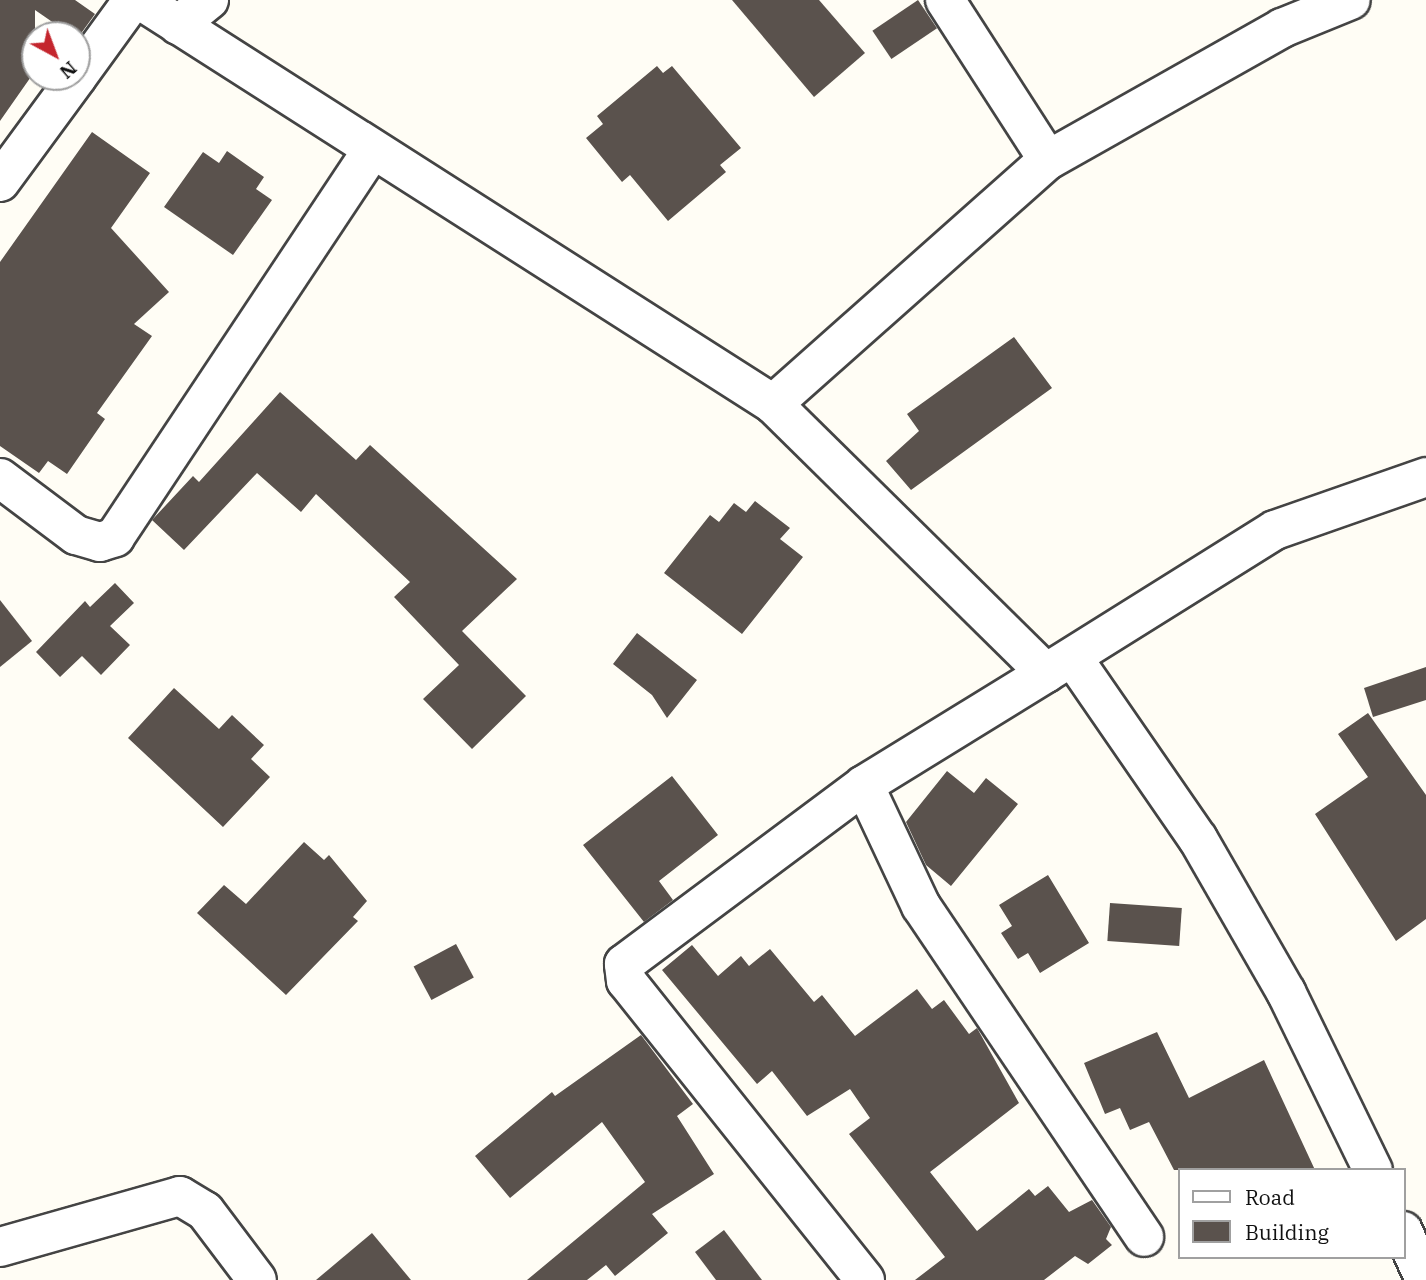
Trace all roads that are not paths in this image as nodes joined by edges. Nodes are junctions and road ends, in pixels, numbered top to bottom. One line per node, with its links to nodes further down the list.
1 (133, 0): 8 (street)
2 (140, 0): 7 (street)
3 (209, 0): 7 (street)
4 (946, 0): 11 (street)
5 (1351, 0): 6 (street)
6 (1277, 14): 11 (street)
7 (178, 25): 10 (street)
8 (91, 58)
9 (67, 91): 12 (street)
10 (371, 151): 13 (street); 15 (street)
11 (1048, 160): 13 (street)
12 (0, 182)
13 (773, 404): 16 (street)
14 (1426, 477): 16 (street)
15 (0, 478)
16 (1060, 666): 17 (street); 18 (street)
17 (864, 785): 20 (street); 23 (street)
18 (1372, 1168)
19 (1405, 1235): 24 (street)
20 (1144, 1237)
21 (0, 1247): 22 (street)
22 (257, 1280)
23 (866, 1280)
24 (1425, 1280)

